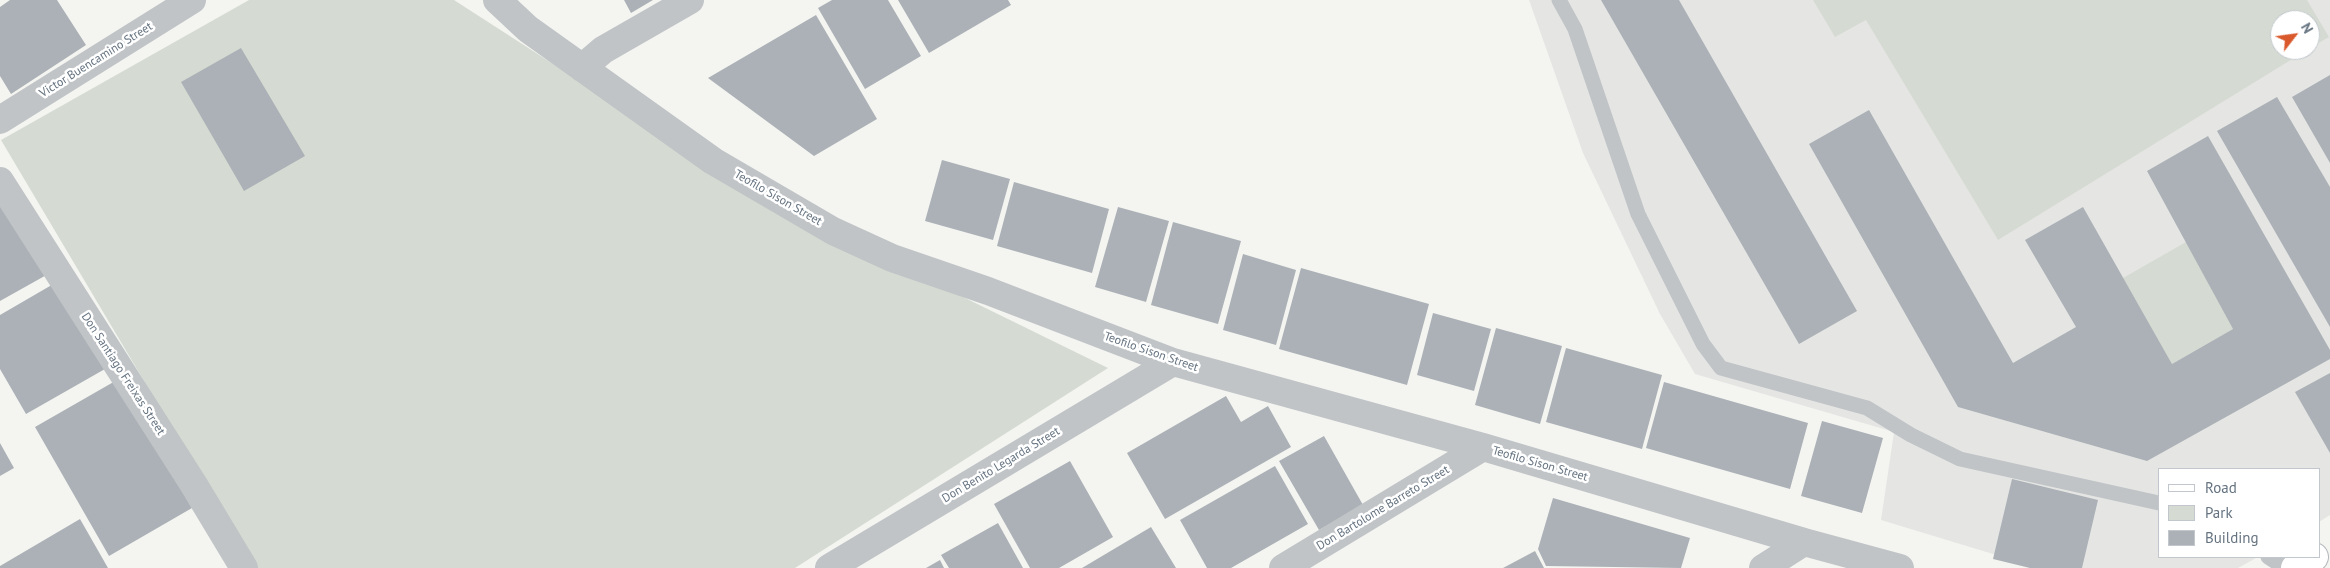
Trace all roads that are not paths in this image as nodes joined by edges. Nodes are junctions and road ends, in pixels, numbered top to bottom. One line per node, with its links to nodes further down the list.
1 (192, 0): 6 (street, Victor Buencamino Street)
2 (497, 0): 5 (street, Teofilo Sison Street)
3 (690, 0): 5 (street)
4 (1559, 0): 10 (lane)
5 (582, 68): 8 (street, Teofilo Sison Street)
6 (0, 120)
7 (0, 181): 14 (street, Don Santiago Freixas Street)
8 (1172, 362): 9 (street, Teofilo Sison Street); 15 (street, Don Benito Legarda Street)
9 (1483, 447): 11 (street, Teofilo Sison Street); 16 (street, Don Bartolome Barreto Street)
10 (2158, 503)
11 (1804, 542): 17 (street); 18 (street, Teofilo Sison Street)
12 (2270, 558): 19 (lane)
13 (2312, 558): 20 (street)
14 (244, 568)
15 (829, 568)
16 (1283, 568)
17 (1763, 568)
18 (1900, 568)
19 (2285, 568)
20 (2295, 568)

